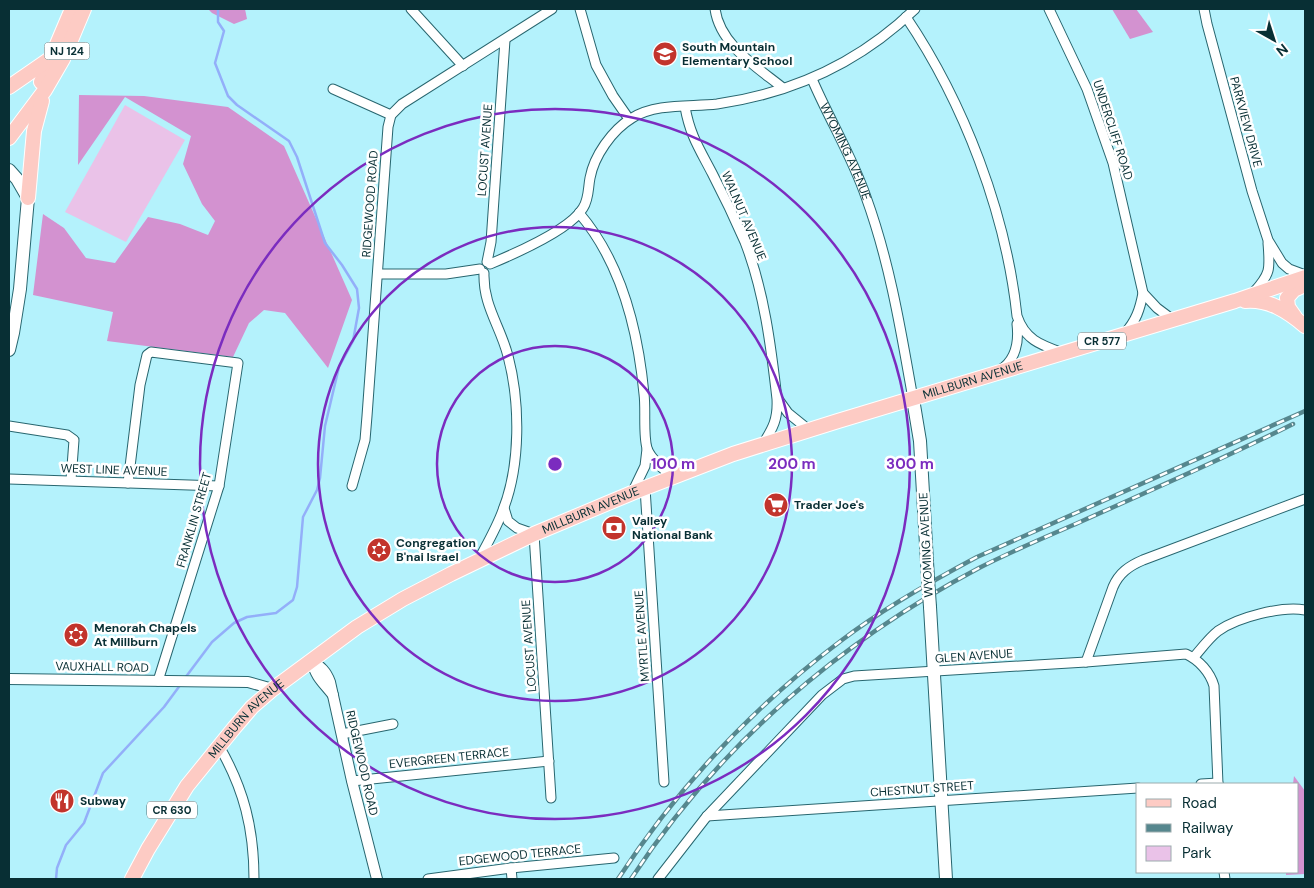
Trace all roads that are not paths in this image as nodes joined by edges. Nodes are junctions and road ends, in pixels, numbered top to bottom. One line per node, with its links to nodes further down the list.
1 (72, 9): 12 (main road, NJ 124)
2 (84, 9): 18 (main road, NJ 124)
3 (411, 9): 13 (street)
4 (552, 9): 11 (street)
5 (580, 9): 21 (street)
6 (715, 9): 16 (street)
7 (915, 9): 10 (street)
8 (1049, 9): 33 (street, UNDERCLIFF ROAD)
9 (1204, 9): 27 (street, PARKVIEW DRIVE)
10 (906, 17): 14 (street); 37 (street)
11 (505, 40): 13 (street); 28 (street, LOCUST AVENUE)
12 (52, 57): 15 (main road); 22 (main road, NJ 124)
13 (463, 66): 20 (street)
14 (812, 79): 16 (street); 45 (street, WYOMING AVENUE)
15 (9, 86)
16 (783, 88): 19 (street)
17 (332, 89): 20 (street)
18 (45, 90): 23 (main road, NJ 124); 25 (main road)
19 (685, 107): 21 (street); 44 (street, WALNUT AVENUE)
20 (391, 115): 30 (street, RIDGEWOOD ROAD)
21 (629, 119): 26 (street)
22 (9, 124)
23 (9, 138)
24 (9, 170): 25 (main road)
25 (28, 198): 35 (main road)
26 (579, 213): 28 (street); 49 (street, MYRTLE AVENUE)
27 (1268, 240): 31 (street, PARKVIEW DRIVE); 34 (street, PARKVIEW DRIVE)
28 (489, 263): 29 (street)
29 (482, 271): 30 (street); 58 (street)
30 (378, 274): 55 (street, RIDGEWOOD ROAD)
31 (1305, 276): 34 (main road, MILLBURN AVENUE / CR 577)
32 (1305, 285): 39 (main road)
33 (1143, 293): 38 (street); 40 (street, UNDERCLIFF ROAD)
34 (1252, 294): 36 (main road, MILLBURN AVENUE / CR 577)
35 (13, 299): 41 (main road)
36 (1235, 301): 38 (main road, MILLBURN AVENUE / CR 577); 39 (main road, CR 577)
37 (1017, 316): 42 (street); 43 (street)
38 (1173, 320): 40 (main road, MILLBURN AVENUE / CR 577)
39 (1300, 322)
40 (1124, 334): 42 (main road, MILLBURN AVENUE / CR 577)
41 (9, 350)
42 (1063, 353): 43 (main road, MILLBURN AVENUE / CR 577)
43 (994, 374): 45 (main road, MILLBURN AVENUE / CR 577)
44 (777, 399): 47 (street); 48 (street, WALNUT AVENUE)
45 (913, 399): 47 (main road, MILLBURN AVENUE / CR 630); 65 (main road, WYOMING AVENUE, bridge)
46 (9, 426): 52 (street)
47 (809, 430): 48 (main road, MILLBURN AVENUE / CR 630)
48 (763, 444): 50 (main road, MILLBURN AVENUE / CR 630)
49 (647, 448): 50 (street); 56 (street, MYRTLE AVENUE)
50 (672, 477): 56 (main road, MILLBURN AVENUE / CR 630)
51 (9, 479): 52 (street, WEST LINE AVENUE)
52 (71, 480): 53 (street, WEST LINE AVENUE)
53 (128, 482): 54 (street, WEST LINE AVENUE); 54 (street, FRANKLIN STREET)
54 (219, 486): 67 (street, FRANKLIN STREET)
55 (352, 486)
56 (638, 490): 59 (main road, MILLBURN AVENUE / CR 630); 74 (street, MYRTLE AVENUE)
57 (1305, 499): 64 (street)
58 (504, 508): 59 (street); 60 (street)
59 (534, 534): 60 (main road, MILLBURN AVENUE / CR 630); 72 (street, LOCUST AVENUE)
60 (478, 561): 63 (main road, MILLBURN AVENUE / CR 630)
61 (1305, 610): 62 (street)
62 (1194, 657): 64 (street, GLEN AVENUE); 75 (street)
63 (312, 660): 68 (main road, MILLBURN AVENUE / CR 630); 70 (street, RIDGEWOOD ROAD)
64 (1086, 662): 65 (street, GLEN AVENUE)
65 (933, 672): 78 (main road, WYOMING AVENUE); 79 (street, GLEN AVENUE)
66 (9, 679): 67 (street, VAUXHALL ROAD)
67 (158, 681): 68 (street, VAUXHALL ROAD)
68 (273, 689): 71 (main road, MILLBURN AVENUE / CR 630)
69 (393, 724): 70 (street)
70 (342, 734): 73 (street, RIDGEWOOD ROAD)
71 (219, 746): 83 (main road, MILLBURN AVENUE / CR 630); 84 (street)
72 (549, 761): 73 (street, EVERGREEN TERRACE); 77 (street, LOCUST AVENUE)
73 (352, 781): 85 (street, RIDGEWOOD ROAD)
74 (664, 782)
75 (1218, 783)
76 (1136, 788): 78 (street, CHESTNUT STREET)
77 (551, 798)
78 (942, 800): 79 (street, CHESTNUT STREET); 90 (main road, WYOMING AVENUE)
79 (707, 816): 81 (street, GLEN AVENUE)
80 (614, 858): 82 (street, EDGEWOOD TERRACE)
81 (668, 866): 88 (street, GLEN AVENUE); 89 (street)
82 (511, 868): 86 (street, EDGEWOOD TERRACE); 87 (street)
83 (132, 879)
84 (254, 879)
85 (377, 879)
86 (428, 879)
87 (512, 879)
88 (658, 879)
89 (669, 879)
90 (946, 879)

